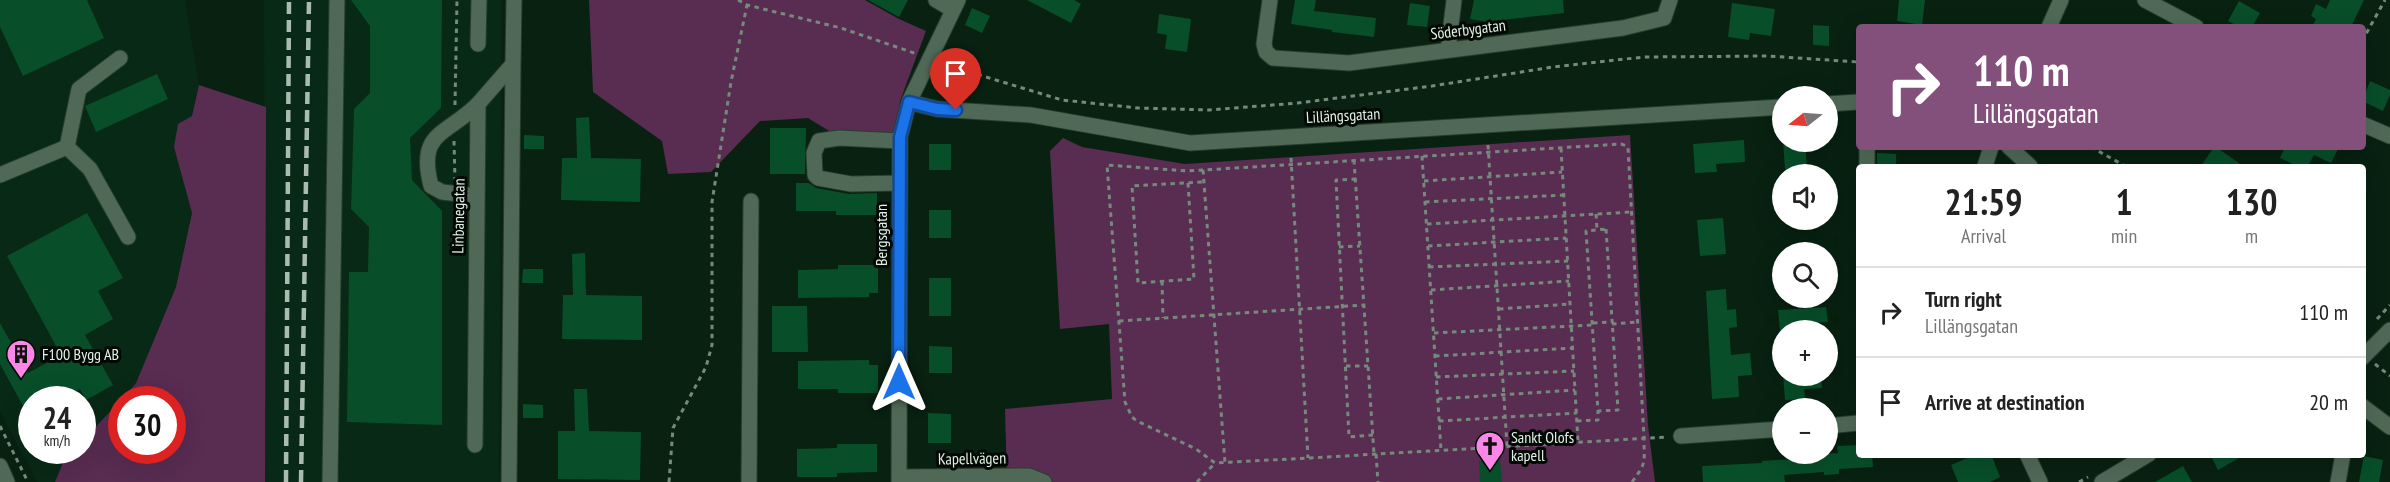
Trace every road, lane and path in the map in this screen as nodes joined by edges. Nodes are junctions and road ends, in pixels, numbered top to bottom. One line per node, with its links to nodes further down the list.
1 (337, 0): 134 (street)
2 (457, 0): 26 (path)
3 (479, 0): 17 (street)
4 (514, 0): 20 (street)
5 (936, 0): 13 (street)
6 (1270, 0): 18 (street, Söderbygatan)
7 (1454, 0): 18 (street)
8 (1670, 0): 18 (street, Söderbygatan)
9 (2061, 0): 14 (street)
10 (2145, 0): 15 (street)
11 (2385, 0): 16 (path)
12 (747, 5): 136 (path)
13 (956, 5): 21 (street, Bergsgatan)
14 (2050, 24)
15 (2190, 24)
16 (2366, 33)
17 (478, 44)
18 (1448, 50)
19 (120, 58): 31 (street)
20 (513, 64): 24 (street); 135 (street)
21 (909, 102): 25 (street, Lillängsgatan); 29 (street, Bergsgatan)
22 (1856, 102): 23 (street)
23 (1838, 103)
24 (478, 104): 26 (street); 53 (street, Linbanegatan)
25 (1772, 108)
26 (454, 124): 51 (path); 51 (street)
27 (2366, 126): 28 (street)
28 (2390, 135)
29 (900, 141): 49 (street, Bergsgatan); 49 (street)
30 (1488, 145): 35 (path)
31 (67, 147): 44 (street); 63 (street)
32 (1561, 148): 35 (path); 43 (path); 57 (path)
33 (2012, 150): 40 (street)
34 (2096, 150): 41 (path)
35 (1489, 152): 36 (path); 45 (path)
36 (1422, 156): 38 (path); 47 (path)
37 (1291, 158): 39 (path)
38 (1354, 160): 39 (path); 46 (path)
39 (1292, 164): 42 (path); 79 (path)
40 (2028, 164)
41 (2121, 164)
42 (1203, 170): 48 (path); 83 (path)
43 (1562, 172): 45 (path); 52 (path)
44 (0, 175)
45 (1490, 177): 47 (path); 54 (path)
46 (1356, 179): 66 (path); 68 (path)
47 (1424, 181): 56 (path)
48 (1203, 182): 50 (path); 81 (path)
49 (899, 183): 131 (street, Bergsgatan)
50 (1188, 183): 72 (path); 72 (path)
51 (455, 193): 53 (street)
52 (1564, 195): 54 (path); 59 (path)
53 (477, 196): 120 (street, Linbanegatan)
54 (1492, 198): 56 (path); 60 (path)
55 (751, 201): 137 (street)
56 (1425, 202): 61 (path)
57 (1631, 212): 58 (path); 84 (path)
58 (1596, 214): 59 (path); 62 (path)
59 (1565, 216): 60 (path); 64 (path)
60 (1493, 220): 61 (path); 65 (path)
61 (1426, 224): 67 (path)
62 (1597, 230): 85 (path); 86 (path)
63 (128, 237)
64 (1566, 238): 65 (path); 69 (path)
65 (1494, 242): 67 (path); 70 (path)
66 (1360, 246): 68 (path); 77 (path)
67 (1428, 246): 71 (path)
68 (1339, 247): 78 (path)
69 (1568, 261): 70 (path); 73 (path)
70 (1496, 264): 71 (path); 74 (path)
71 (1429, 267): 75 (path)
72 (1162, 281): 82 (path)
73 (1569, 281): 74 (path); 76 (path)
74 (1497, 286): 75 (path); 80 (path)
75 (1431, 290): 90 (path)
76 (1570, 304): 80 (path); 87 (path)
77 (1364, 305): 78 (path); 96 (path)
78 (1342, 307): 79 (path); 95 (path)
79 (1300, 309): 81 (path); 124 (path)
80 (1499, 309): 88 (path)
81 (1214, 315): 82 (path); 129 (path)
82 (1163, 318): 83 (path)
83 (1119, 321): 128 (path)
84 (1637, 322): 85 (path); 118 (path)
85 (1612, 323): 86 (path); 106 (path)
86 (1592, 324): 87 (path); 106 (path)
87 (1572, 326): 88 (path); 91 (path)
88 (1500, 330): 90 (path); 92 (path)
89 (2390, 331): 93 (street)
90 (1434, 333): 94 (path)
91 (1573, 348): 92 (path); 98 (path)
92 (1501, 352): 94 (path); 99 (path)
93 (2366, 354)
94 (1435, 356): 101 (path)
95 (1346, 366): 96 (path); 116 (path)
96 (1368, 366): 116 (path)
97 (2382, 370): 100 (path)
98 (1574, 371): 99 (path); 102 (path)
99 (1503, 374): 101 (path); 103 (path)
100 (2390, 376)
101 (1436, 377): 104 (path)
102 (1575, 390): 103 (path); 107 (path)
103 (1504, 395): 104 (path); 108 (path)
104 (1438, 399): 109 (path)
105 (2366, 409): 114 (street)
106 (1598, 411): 110 (path)
107 (1576, 414): 108 (path); 110 (path)
108 (1506, 417): 109 (path); 121 (path)
109 (1439, 421): 122 (path)
110 (1577, 421): 119 (path)
111 (1856, 423): 112 (street)
112 (1838, 425)
113 (0, 426): 133 (path)
114 (2390, 427)
115 (1772, 430): 117 (street)
116 (1373, 435): 123 (path)
117 (1681, 436): 118 (path)
118 (1644, 438): 119 (path); 141 (path)
119 (1578, 442): 121 (path)
120 (475, 445)
121 (1508, 446): 122 (path)
122 (1441, 450): 123 (path)
123 (1375, 454): 124 (path); 140 (path)
124 (1308, 458): 129 (path)
125 (2029, 458): 142 (street)
126 (2142, 458): 143 (street)
127 (2342, 458): 144 (street)
128 (1215, 463): 129 (path); 139 (path)
129 (1225, 463)
130 (0, 466): 132 (street)
131 (899, 479): 138 (street, Kapellvägen)
132 (7, 482)
133 (28, 482)
134 (330, 482)
135 (509, 482)
136 (669, 482)
137 (749, 482)
138 (1044, 482)
139 (1197, 482)
140 (1378, 482)
141 (1632, 482)
142 (2040, 482)
143 (2102, 482)
144 (2337, 482)

